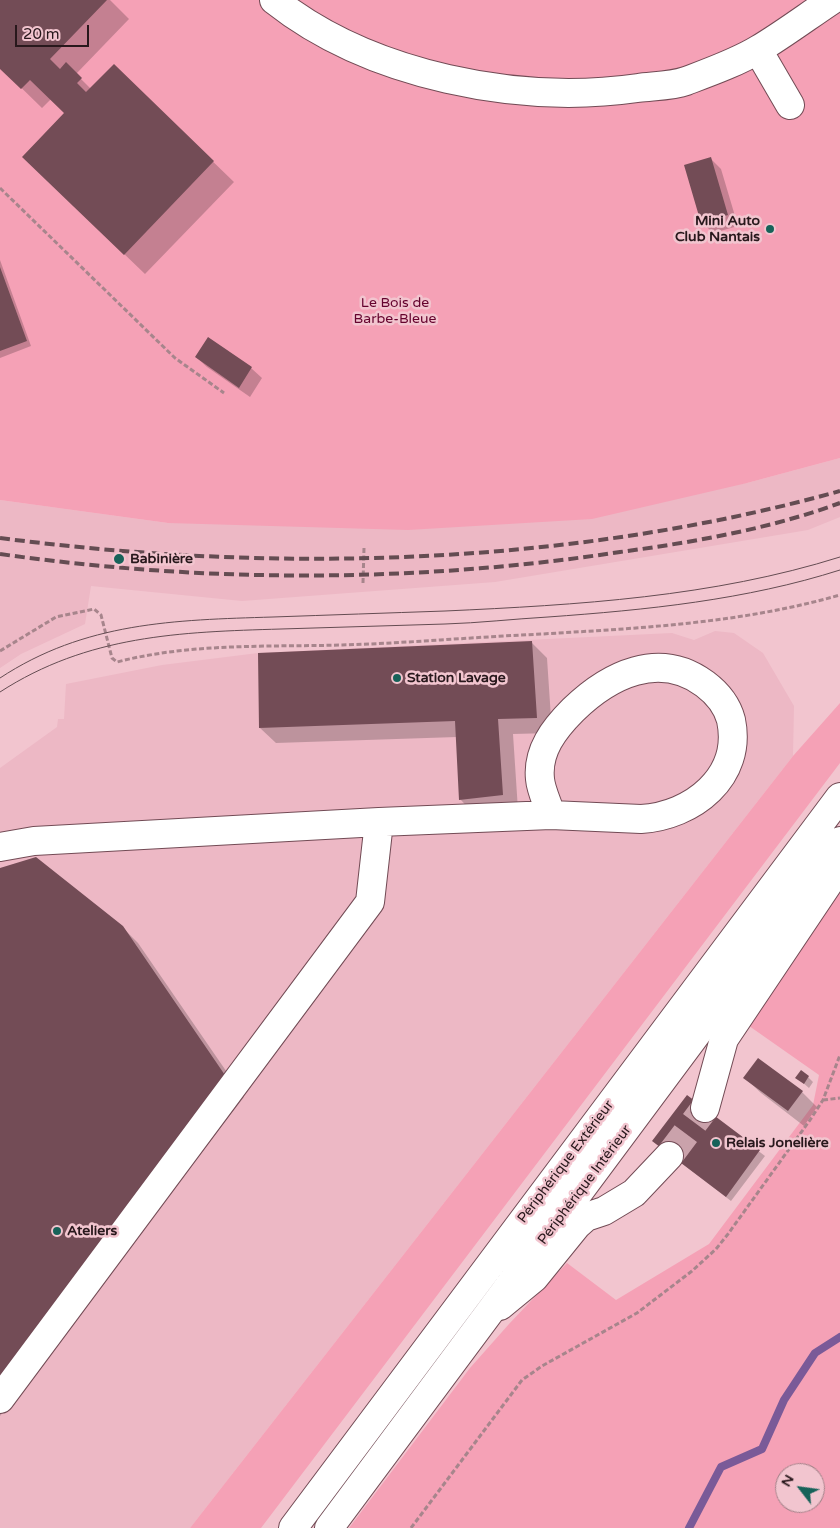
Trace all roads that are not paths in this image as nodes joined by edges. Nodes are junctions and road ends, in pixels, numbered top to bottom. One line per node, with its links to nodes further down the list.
1 (274, 0): 3 (main road)
2 (832, 0): 3 (main road)
3 (758, 50): 4 (main road)
4 (790, 104)
5 (840, 797): 15 (main road, Périphérique Extérieur)
6 (552, 815): 6 (main road); 7 (main road)
7 (379, 822): 9 (main road); 14 (main road)
8 (840, 841): 13 (main road, Périphérique Intérieur)
9 (0, 847)
10 (840, 866): 11 (main road)
11 (705, 1108)
12 (669, 1156): 13 (main road)
13 (486, 1318): 16 (main road, Périphérique Intérieur)
14 (0, 1399)
15 (293, 1528)
16 (329, 1528)

